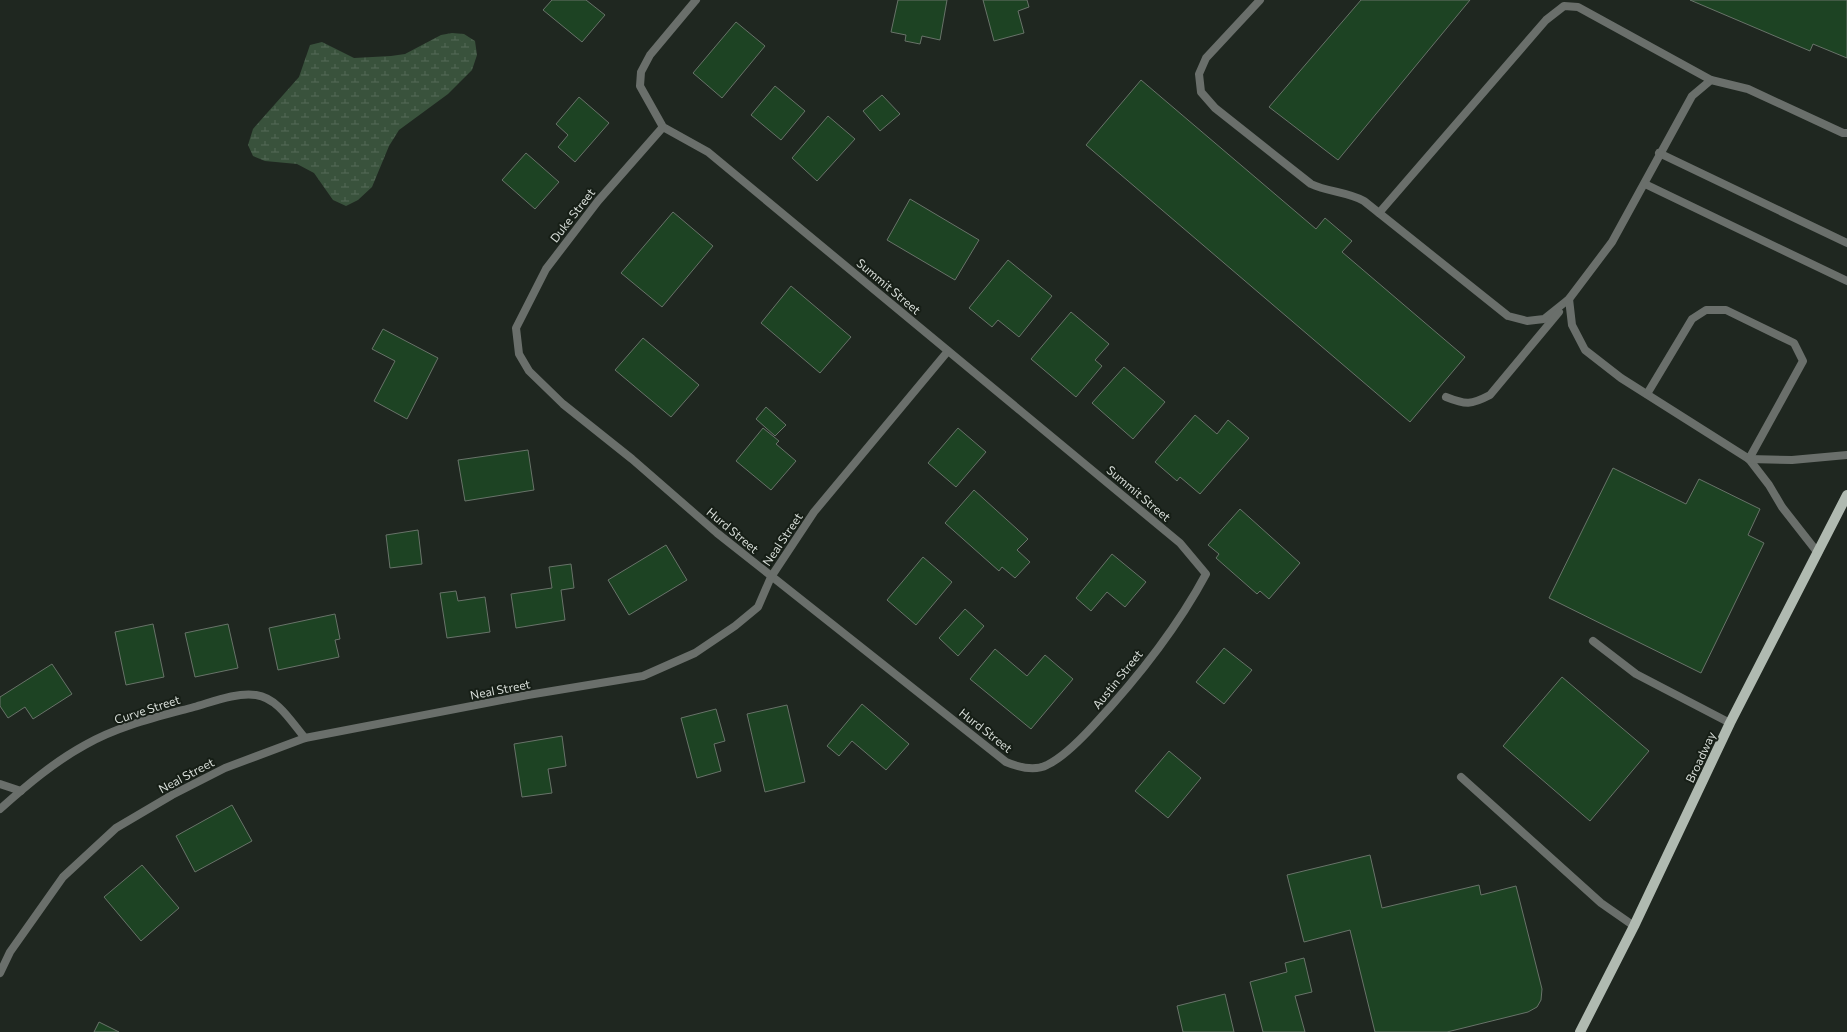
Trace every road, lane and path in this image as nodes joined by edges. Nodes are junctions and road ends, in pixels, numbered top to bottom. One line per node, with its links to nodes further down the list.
1 (696, 0): 4 (street)
2 (1260, 0): 8 (street)
3 (1711, 80): 5 (street); 6 (street); 8 (street)
4 (663, 127): 12 (street, Duke Street); 13 (street, Summit Street)
5 (1847, 133)
6 (1659, 153): 7 (street); 9 (street)
7 (1644, 184): 10 (street); 11 (street)
8 (1379, 213): 11 (street)
9 (1847, 243)
10 (1847, 281)
11 (1569, 299): 14 (street); 15 (street)
12 (516, 328): 21 (street, Hurd Street)
13 (948, 351): 20 (street, Summit Street); 21 (street, Neal Street)
14 (1647, 394): 17 (street); 17 (street)
15 (1446, 397)
16 (1847, 455): 17 (street)
17 (1749, 459): 19 (street)
18 (1847, 495): 19 (main road, Broadway)
19 (1818, 553): 23 (main road, Broadway)
20 (1206, 574): 25 (street, Austin Street)
21 (771, 577): 24 (street, Neal Street); 25 (street, Hurd Street)
22 (1593, 641): 23 (street)
23 (1730, 723): 30 (main road, Broadway)
24 (305, 738): 28 (street, Curve Street); 31 (street, Neal Street)
25 (1022, 769)
26 (1461, 777): 30 (street)
27 (0, 784): 28 (street)
28 (21, 791): 29 (street, Curve Street)
29 (0, 809)
30 (1634, 926): 32 (main road, Broadway)
31 (0, 973)
32 (1580, 1032)

